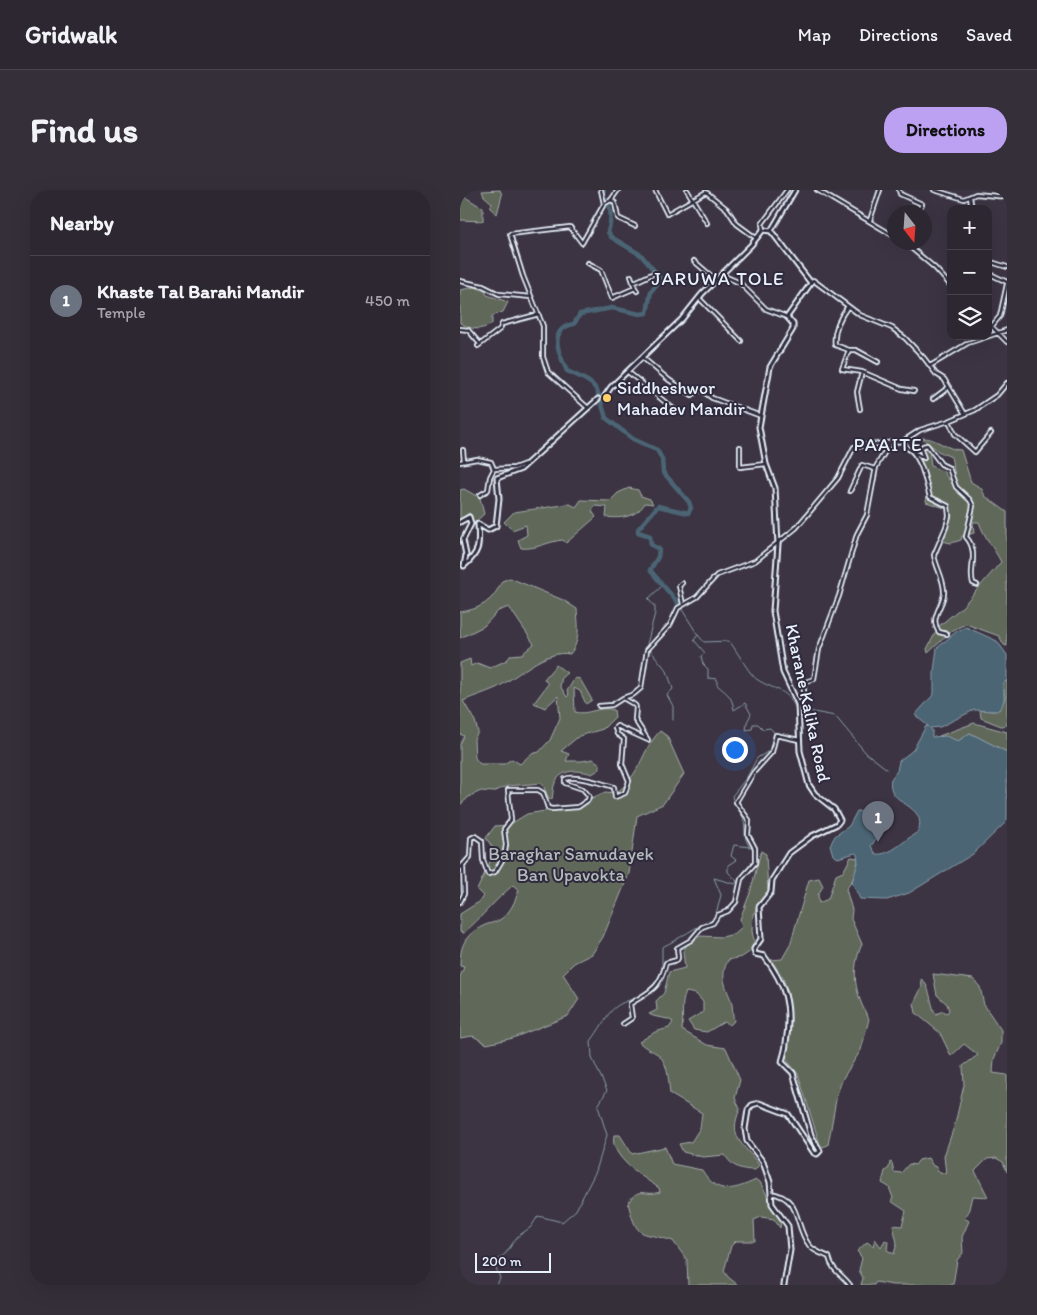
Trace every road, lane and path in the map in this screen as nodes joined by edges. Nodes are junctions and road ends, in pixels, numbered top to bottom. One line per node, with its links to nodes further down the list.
1 (601, 190): 15 (street)
2 (618, 190): 13 (street)
3 (655, 190): 14 (street)
4 (688, 190): 14 (street)
5 (786, 190): 21 (street)
6 (795, 190): 22 (street)
7 (817, 190): 18 (street)
8 (880, 190): 18 (street)
9 (900, 190): 16 (street)
10 (934, 190): 11 (street)
11 (970, 197): 12 (street); 17 (street)
12 (1007, 197)
13 (610, 200): 15 (street); 20 (street)
14 (692, 200): 19 (street); 24 (street)
15 (604, 204): 40 (street)
16 (922, 205)
17 (971, 205)
18 (870, 220): 23 (street)
19 (707, 223)
20 (635, 226)
21 (763, 230): 22 (street); 24 (street)
22 (771, 231): 37 (street)
23 (887, 231)
24 (756, 238): 31 (street)
25 (913, 250): 38 (street)
26 (694, 261): 34 (street)
27 (992, 262): 29 (street)
28 (588, 263): 36 (street)
29 (1007, 267)
30 (654, 274): 36 (street)
31 (722, 275): 34 (street); 44 (street)
32 (992, 275): 39 (street)
33 (631, 276): 36 (street)
34 (716, 280): 41 (street)
35 (460, 281): 40 (street)
36 (633, 282)
37 (811, 282): 42 (street); 44 (street)
38 (947, 282)
39 (1007, 283): 45 (street)
40 (532, 297): 43 (street)
41 (699, 298): 49 (street); 52 (street)
42 (848, 306): 51 (street); 54 (street)
43 (539, 314): 46 (street); 61 (street)
44 (787, 317): 65 (street, Kharane Kalika Road)
45 (992, 326): 48 (street)
46 (460, 329)
47 (1007, 330): 48 (street)
48 (998, 332): 50 (street); 54 (street)
49 (741, 341)
50 (1007, 342)
51 (849, 350): 53 (street); 56 (street)
52 (643, 358): 55 (street); 65 (street)
53 (878, 362)
54 (930, 366): 58 (street)
55 (628, 372): 61 (street); 63 (street)
56 (862, 372): 59 (street); 62 (street)
57 (1007, 383): 64 (street)
58 (949, 387): 60 (street); 64 (street)
59 (914, 391)
60 (933, 399)
61 (588, 408): 75 (street)
62 (860, 409)
63 (675, 410)
64 (965, 414): 66 (street)
65 (761, 416): 76 (street, Kharane Kalika Road)
66 (949, 421): 67 (street); 68 (street)
67 (991, 434)
68 (903, 441): 69 (street); 72 (street)
69 (890, 443): 78 (street); 82 (street)
70 (740, 447): 76 (street)
71 (463, 450): 73 (street)
72 (911, 450): 84 (street); 86 (street)
73 (462, 455): 74 (street)
74 (462, 462): 77 (street)
75 (529, 462): 77 (street); 81 (street)
76 (766, 464): 82 (street, Kharane Kalika Road)
77 (494, 469): 80 (street)
78 (875, 469): 79 (street); 88 (street)
79 (850, 491)
80 (480, 495)
81 (460, 522)
82 (778, 544): 85 (street); 88 (street, Kharane Kalika Road)
83 (682, 583): 85 (street)
84 (977, 585)
85 (683, 604): 87 (street)
86 (947, 634)
87 (623, 698): 89 (street); 91 (street)
88 (798, 704): 90 (street, Kharane Kalika Road)
89 (599, 706)
90 (800, 740): 93 (street); 94 (street, Kharane Kalika Road)
91 (462, 866): 92 (street)
92 (460, 902)
93 (623, 1024)
94 (772, 1193): 95 (street, Kharane Kalika Road); 96 (street)
95 (784, 1285)
96 (850, 1285)

